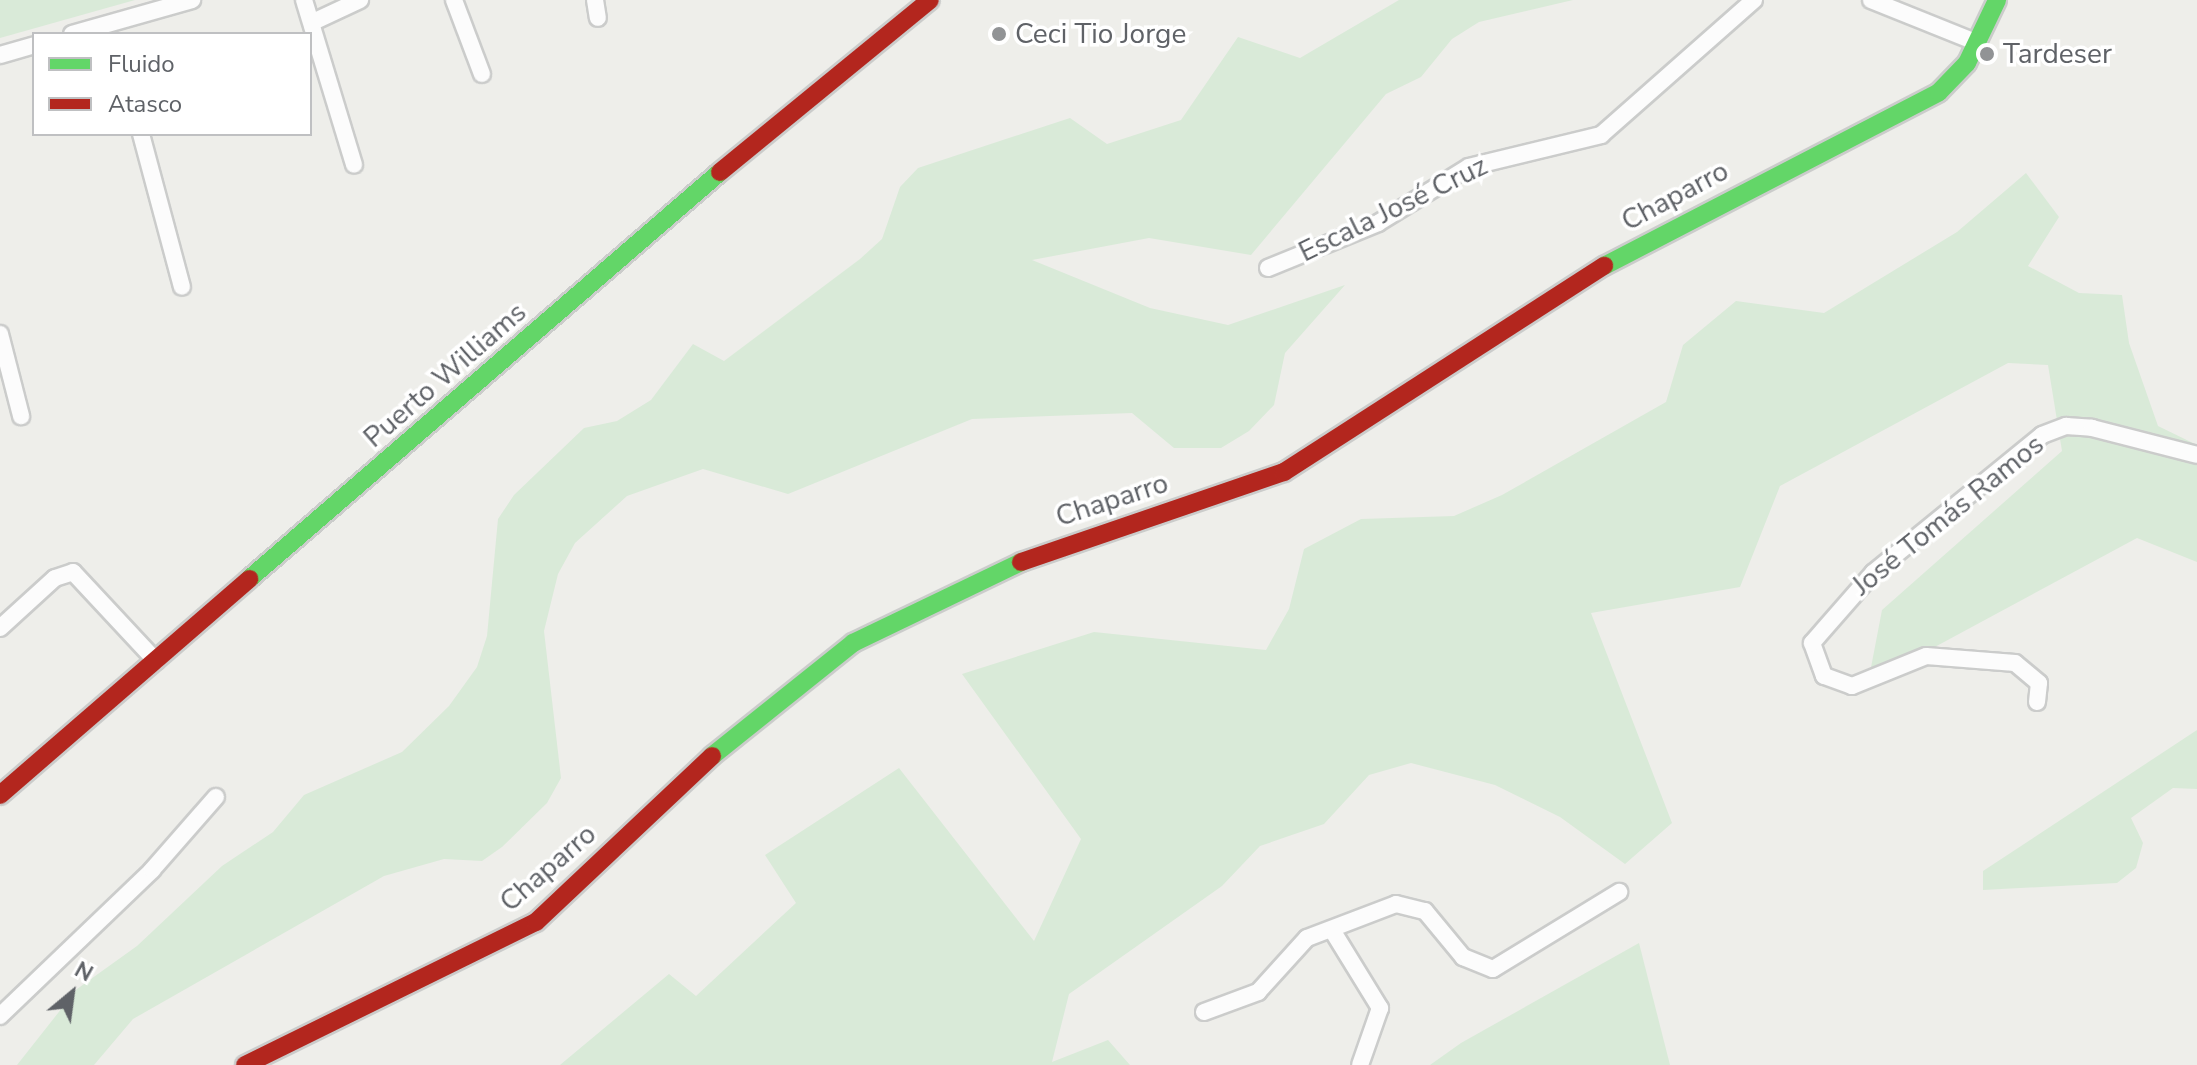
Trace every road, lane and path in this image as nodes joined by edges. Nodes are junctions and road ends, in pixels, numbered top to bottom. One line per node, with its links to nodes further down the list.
1 (192, 0): 12 (street)
2 (304, 0): 11 (street)
3 (360, 0): 11 (street)
4 (454, 0): 17 (street)
5 (595, 0): 10 (street)
6 (930, 0): 26 (street, Puerto Williams)
7 (1754, 0): 20 (street, Escala José Cruz)
8 (1871, 0): 14 (street)
9 (1997, 0): 14 (street, Chaparro)
10 (598, 18)
11 (313, 22): 19 (street)
12 (113, 28): 13 (street)
13 (86, 32)
14 (1978, 43): 34 (street, Chaparro)
15 (32, 46): 16 (street)
16 (0, 55)
17 (482, 74)
18 (142, 136): 21 (street)
19 (354, 165)
20 (1268, 268)
21 (182, 287)
22 (0, 334): 23 (street)
23 (21, 416)
24 (2197, 455): 27 (street, José Tomás Ramos)
25 (0, 628): 26 (street)
26 (156, 661): 28 (street, Puerto Williams)
27 (2037, 702)
28 (0, 795)
29 (216, 797): 33 (street)
30 (1619, 892): 31 (street)
31 (1332, 930): 32 (street); 35 (street)
32 (1204, 1012)
33 (0, 1016)
34 (245, 1065)
35 (1360, 1065)

